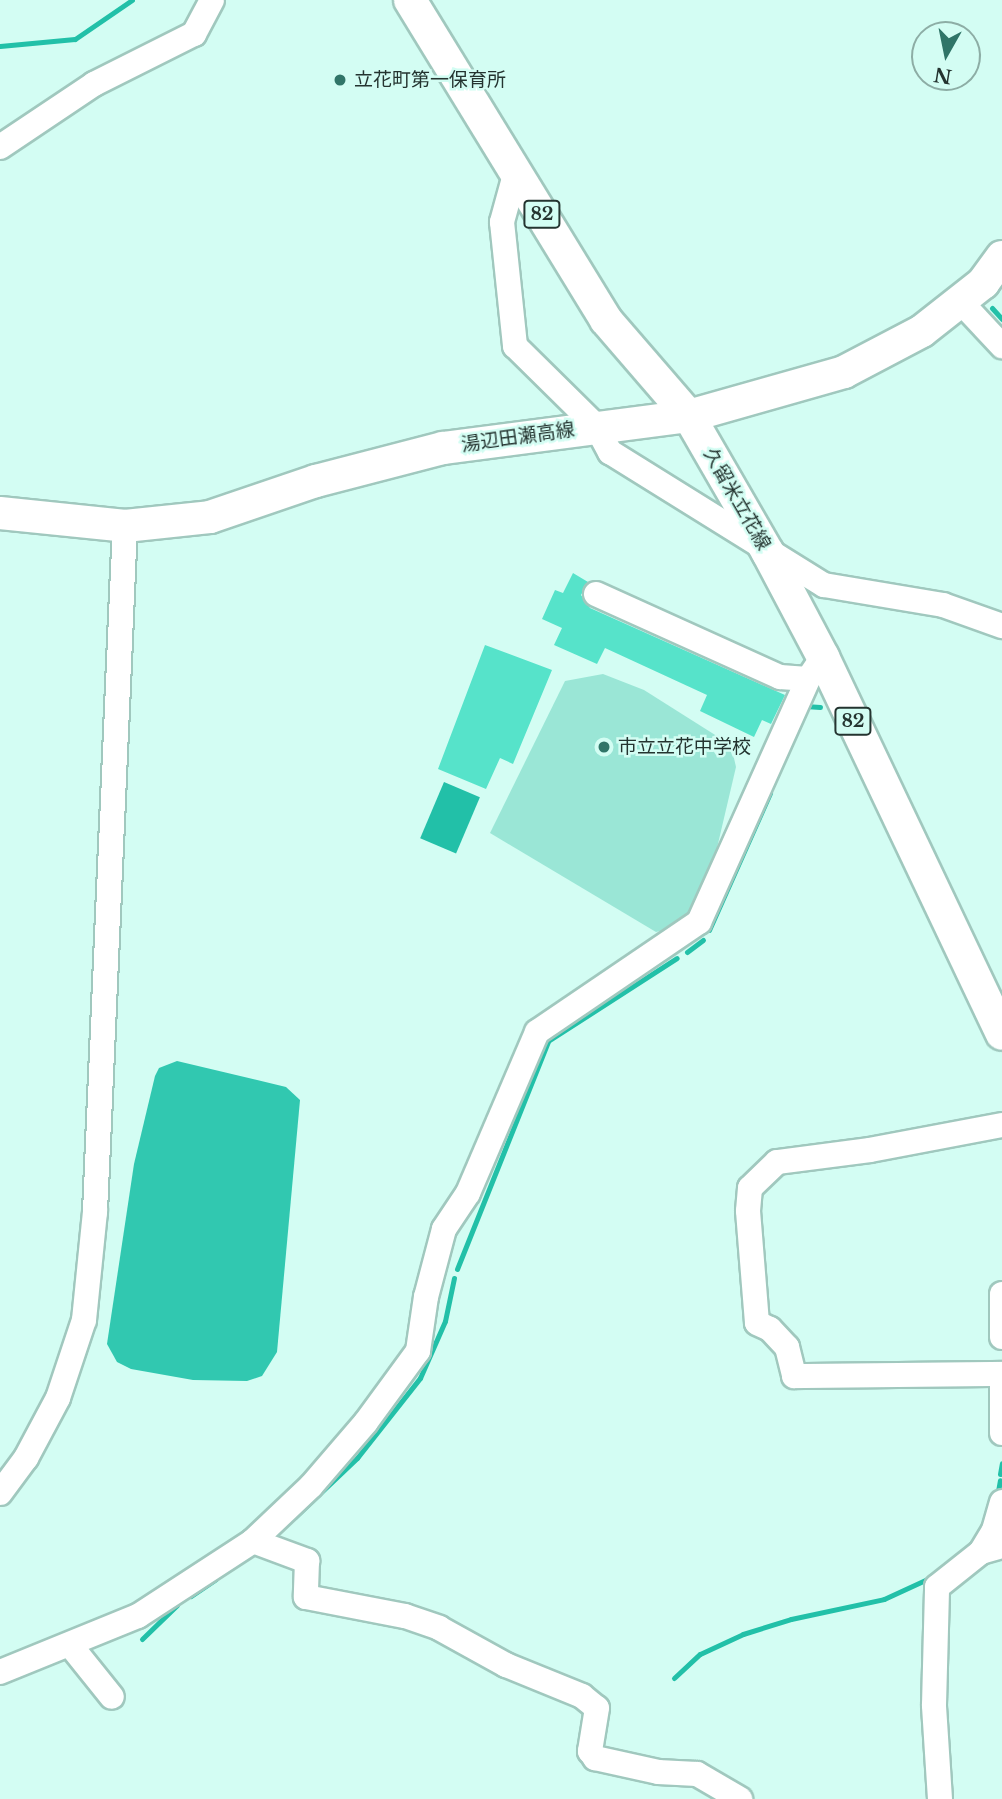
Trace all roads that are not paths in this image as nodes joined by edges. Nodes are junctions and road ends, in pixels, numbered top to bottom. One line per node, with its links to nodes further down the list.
1 (212, 0): 3 (street)
2 (410, 0): 4 (main road, 久留米立花線 / 82)
3 (0, 147)
4 (516, 171): 8 (main road, 久留米立花線 / 82); 9 (street)
5 (1002, 257): 6 (main road, 湯辺田瀬高線)
6 (960, 301): 7 (street); 8 (main road, 湯辺田瀬高線)
7 (1002, 346)
8 (688, 416): 9 (main road, 湯辺田瀬高線); 12 (main road, 久留米立花線 / 82)
9 (596, 426): 11 (main road, 湯辺田瀬高線); 12 (street)
10 (0, 513): 11 (main road, 湯辺田瀬高線)
11 (125, 526): 23 (street)
12 (768, 553): 14 (street); 15 (main road, 久留米立花線 / 82)
13 (596, 594): 15 (street)
14 (1002, 626)
15 (815, 668): 16 (main road, 久留米立花線 / 82); 25 (street)
16 (1000, 1024)
17 (1002, 1125): 20 (street)
18 (1002, 1294): 19 (street)
19 (1002, 1337)
20 (1002, 1374)
21 (1002, 1381): 22 (street)
22 (1002, 1433)
23 (0, 1493)
24 (1002, 1502): 26 (street)
25 (253, 1541): 27 (street); 31 (street)
26 (991, 1549): 30 (street)
27 (71, 1646): 28 (street); 29 (street)
28 (0, 1672)
29 (112, 1697)
30 (940, 1789)
31 (740, 1799)

